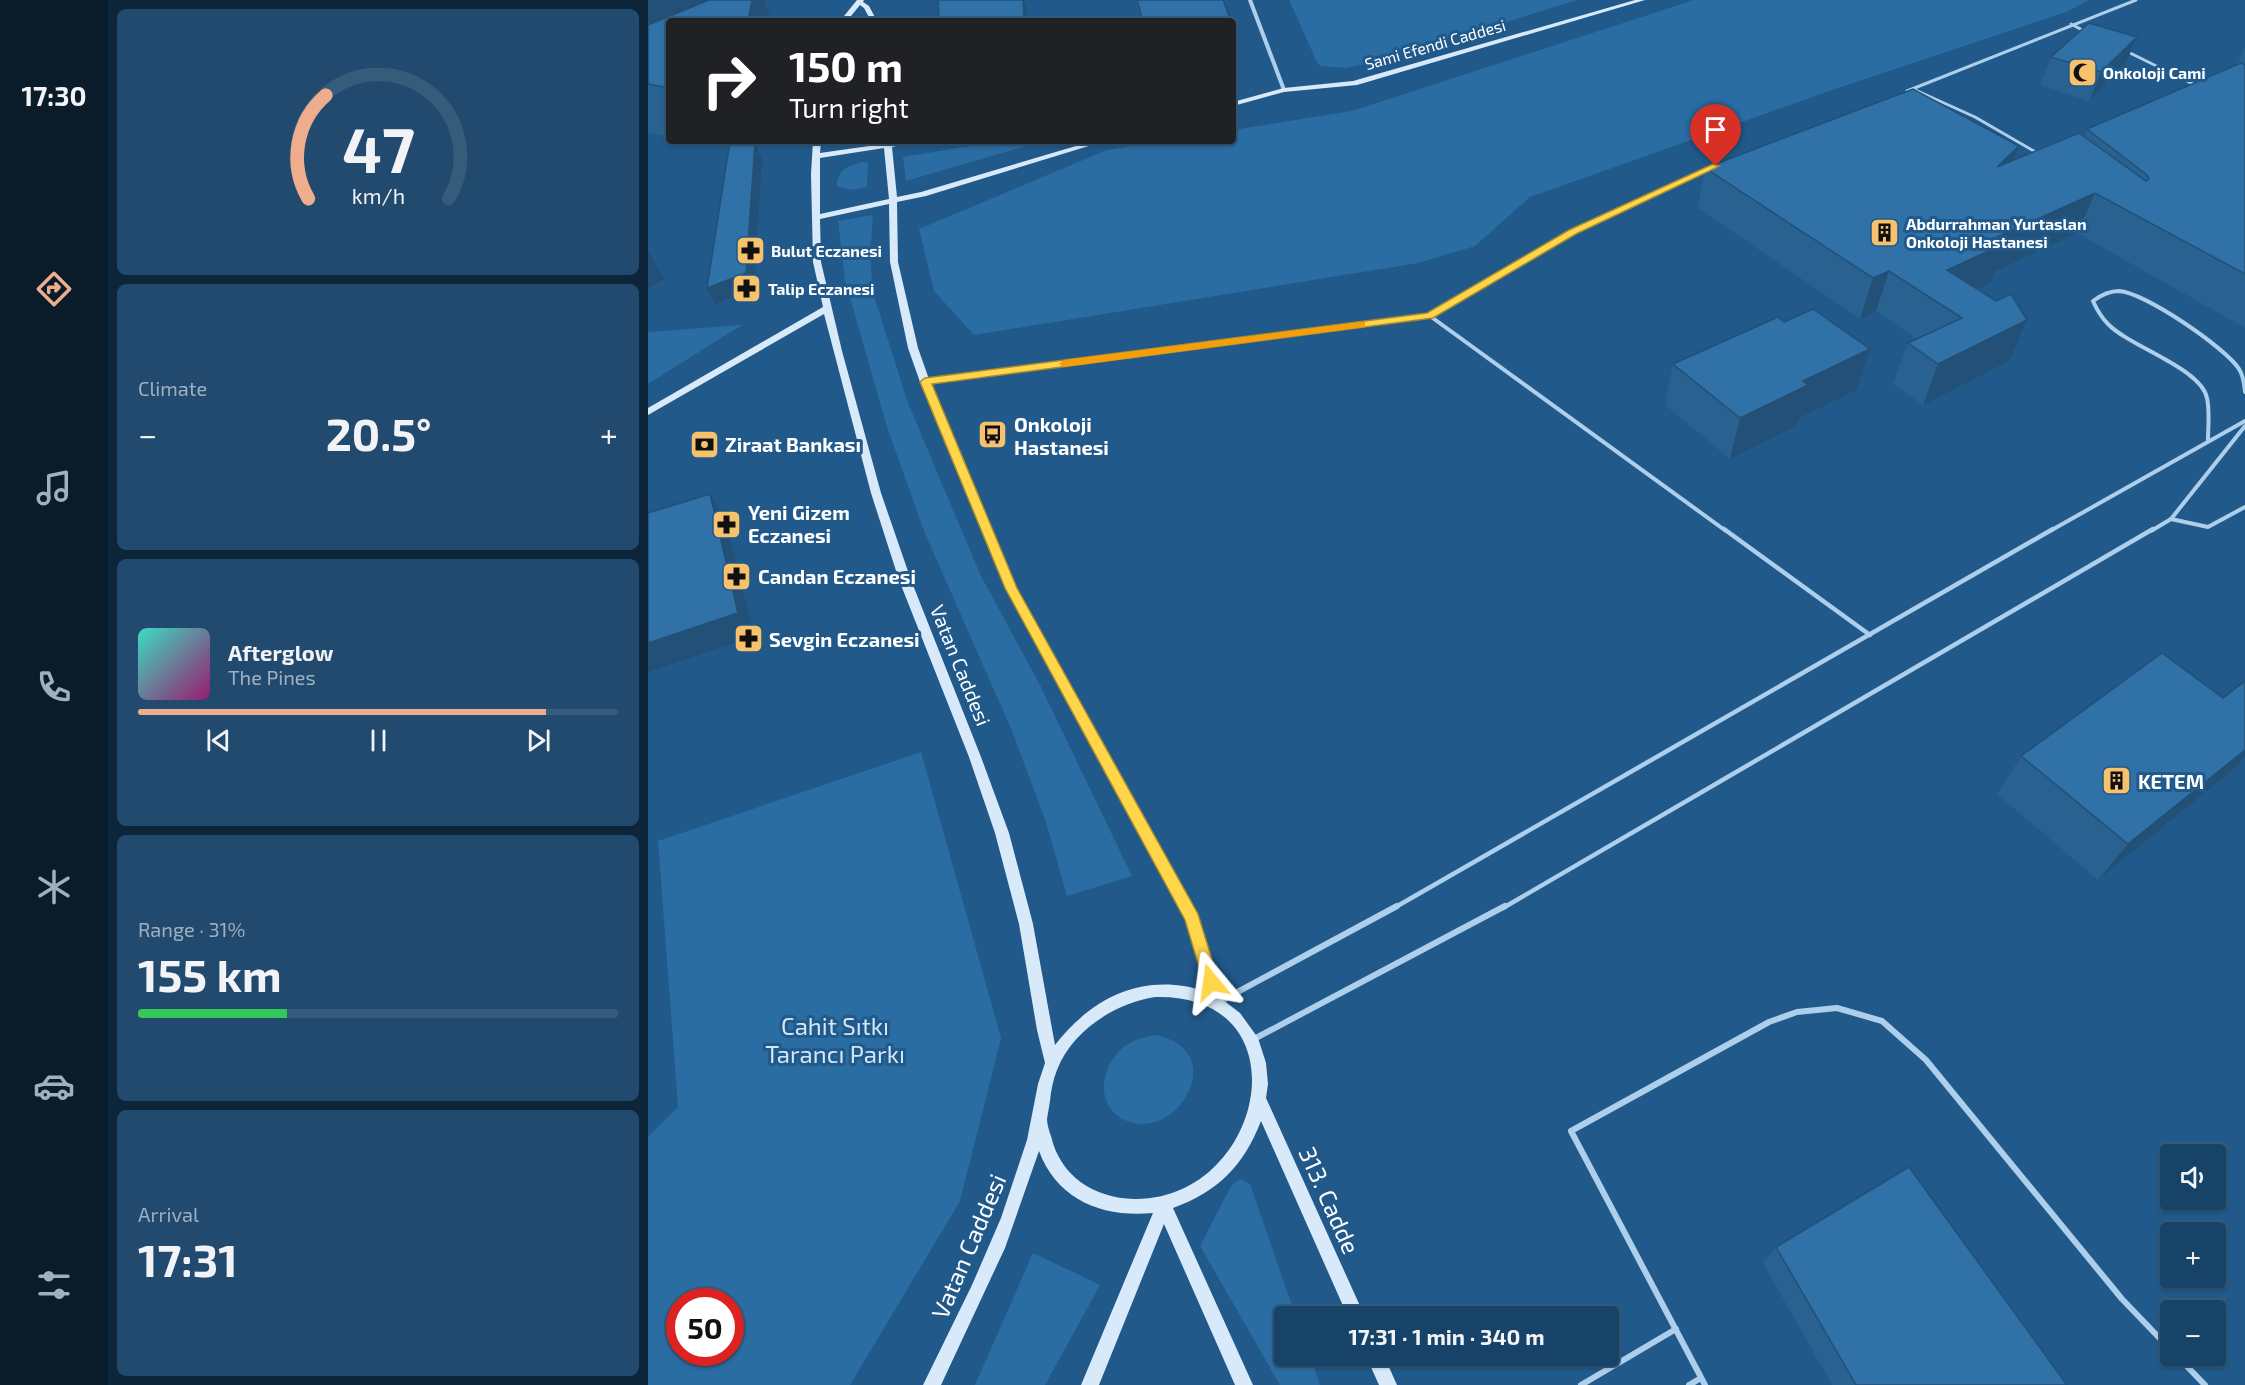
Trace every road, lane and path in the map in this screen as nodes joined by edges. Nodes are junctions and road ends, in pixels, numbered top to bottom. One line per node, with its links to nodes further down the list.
1 (1250, 0): 12 (street)
2 (1642, 0): 12 (main road, Sami Efendi Caddesi)
3 (2136, 0): 7 (lane)
4 (861, 1): 5 (main road); 6 (main road)
5 (846, 18)
6 (872, 18)
7 (2072, 24): 8 (lane); 10 (lane)
8 (2092, 34)
9 (2122, 49): 11 (lane)
10 (1913, 89): 13 (lane); 20 (lane)
11 (2204, 89)
12 (1284, 90): 14 (main road, Sami Efendi Caddesi)
13 (1902, 93)
14 (1236, 103)
15 (818, 144): 19 (main road, Vatan Caddesi)
16 (882, 144): 19 (main road)
17 (887, 144): 22 (main road)
18 (1091, 144): 22 (main road)
19 (816, 156): 23 (main road, Vatan Caddesi)
20 (2046, 158)
21 (1716, 166): 25 (lane)
22 (893, 200): 23 (main road); 26 (main road)
23 (817, 217): 24 (main road, Vatan Caddesi)
24 (828, 308): 28 (main road); 36 (main road, Vatan Caddesi)
25 (1430, 316): 26 (lane); 33 (lane)
26 (925, 382): 34 (main road)
27 (2245, 392): 30 (lane)
28 (648, 412)
29 (2245, 424): 30 (lane); 32 (lane)
30 (2208, 440): 33 (lane)
31 (2245, 507): 32 (lane)
32 (2171, 519): 35 (lane)
33 (1870, 635): 34 (lane)
34 (1217, 1003): 35 (main road, Vatan Caddesi); 36 (main road, Vatan Caddesi)
35 (1252, 1040): 37 (main road, Vatan Caddesi)
36 (1052, 1063): 38 (main road, Vatan Caddesi)
37 (1260, 1102): 39 (main road, Vatan Caddesi); 40 (main road, 313. Cadde)
38 (1040, 1122): 39 (main road, Vatan Caddesi); 46 (main road, Vatan Caddesi)
39 (1164, 1205): 47 (main road); 48 (main road)
40 (1352, 1306)
41 (1676, 1329): 42 (lane); 45 (lane); 50 (lane)
42 (2160, 1339)
43 (1379, 1366): 49 (main road)
44 (2187, 1366): 53 (lane)
45 (1701, 1378): 51 (lane); 52 (lane)
46 (932, 1385)
47 (1090, 1385)
48 (1244, 1385)
49 (1388, 1385)
50 (1581, 1385)
51 (1689, 1385)
52 (1705, 1385)
53 (2205, 1385)

